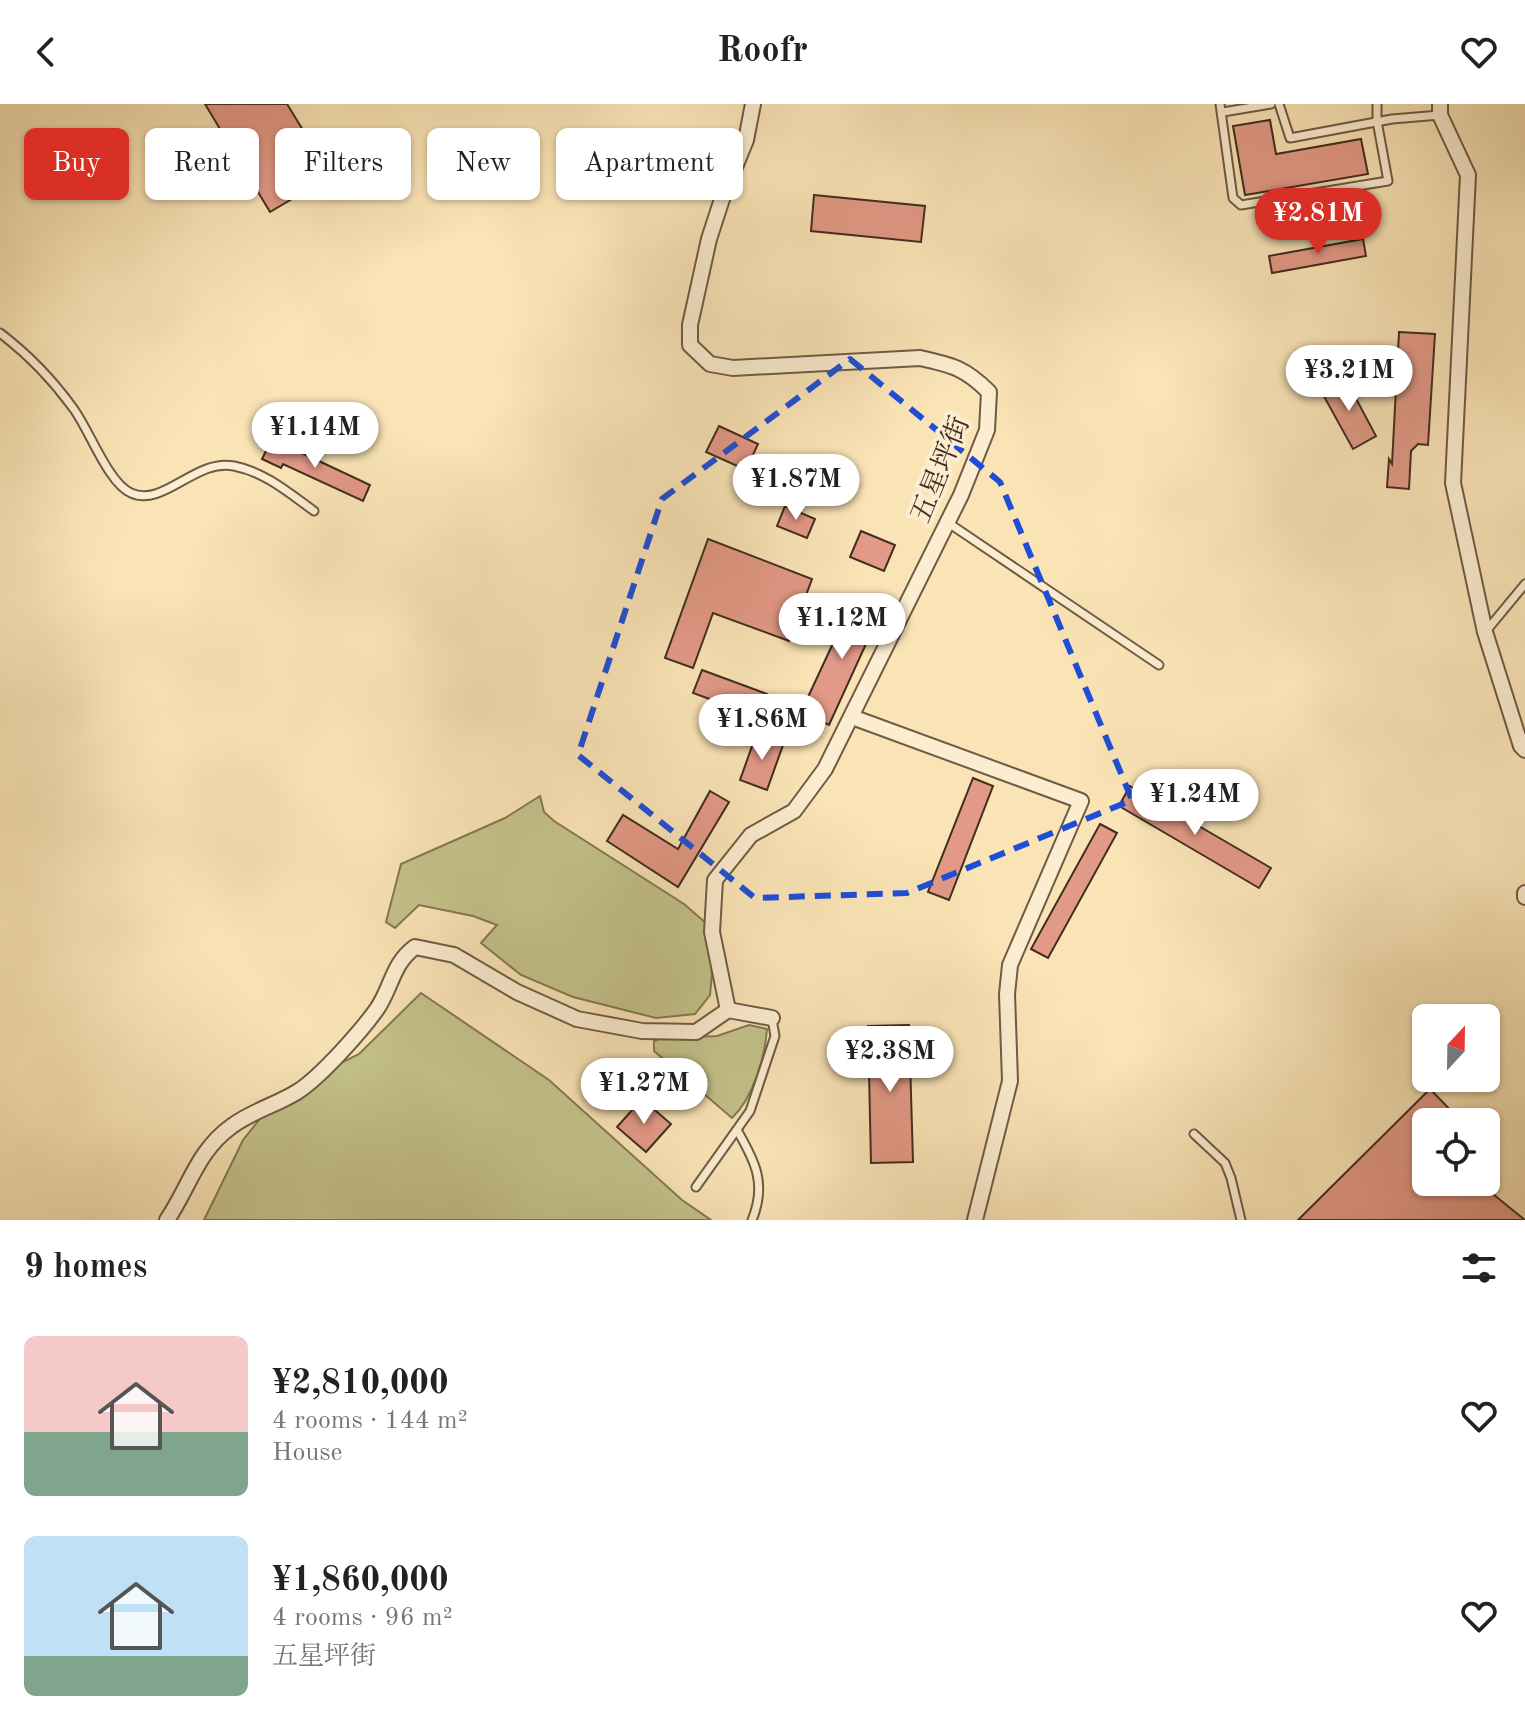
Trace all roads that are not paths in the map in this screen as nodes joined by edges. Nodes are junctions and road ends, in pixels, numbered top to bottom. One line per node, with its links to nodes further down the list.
1 (753, 104): 10 (street, 五星坪街)
2 (1271, 104): 5 (lane)
3 (1279, 104): 7 (lane)
4 (1377, 104): 7 (lane)
5 (1222, 108): 7 (lane)
6 (1440, 109): 7 (lane); 12 (street)
7 (1377, 121)
8 (0, 333): 9 (lane)
9 (314, 511)
10 (947, 522): 13 (lane); 14 (street, 五星坪街)
11 (1525, 584): 12 (lane)
12 (1485, 632): 15 (street)
13 (1159, 665)
14 (852, 717): 16 (street, 五星坪街); 23 (street)
15 (1525, 750)
16 (728, 1010): 17 (street); 21 (street)
17 (772, 1018): 18 (lane)
18 (737, 1130): 20 (lane); 22 (lane)
19 (1194, 1134): 24 (lane)
20 (696, 1187)
21 (167, 1220)
22 (752, 1220)
23 (975, 1220)
24 (1241, 1220)

